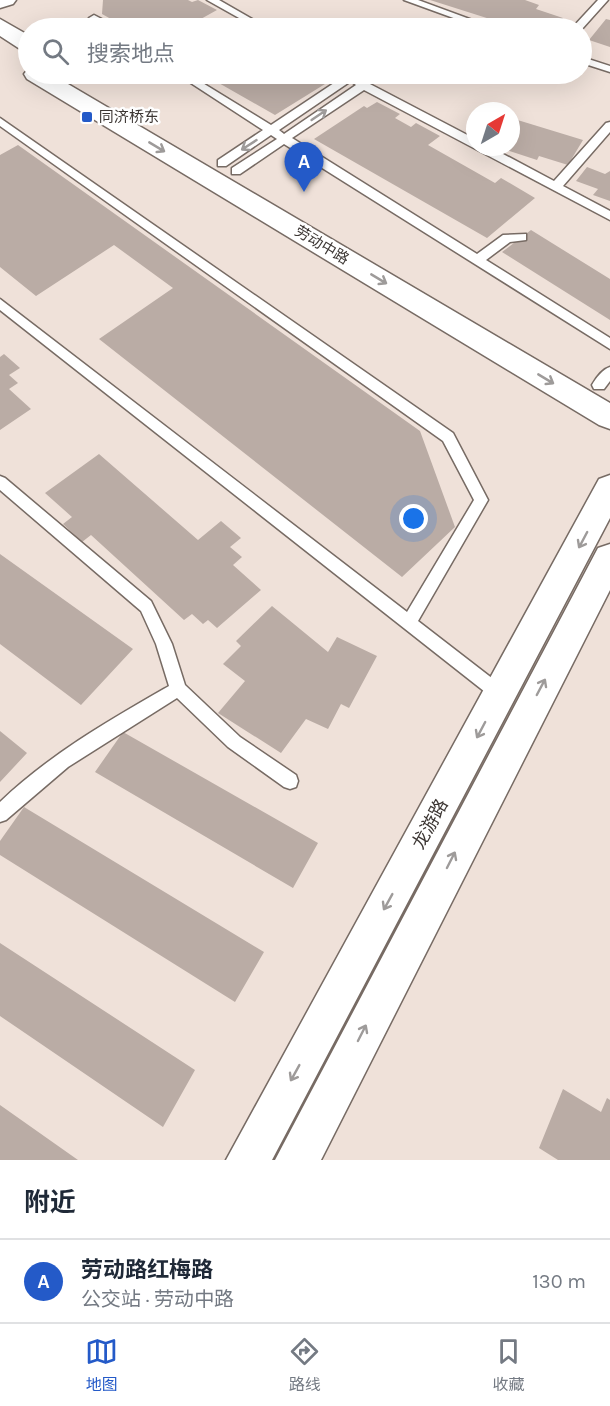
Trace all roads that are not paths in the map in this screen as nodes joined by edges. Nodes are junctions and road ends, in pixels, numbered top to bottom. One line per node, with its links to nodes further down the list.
1 (6, 0): 5 (street)
2 (212, 0): 6 (lane)
3 (409, 0): 7 (lane)
4 (603, 0): 8 (lane)
5 (0, 2)
6 (245, 18)
7 (460, 18)
8 (586, 18)
9 (0, 27): 10 (main road, 劳动中路)
10 (18, 50)
11 (592, 63): 12 (lane)
12 (610, 69)
13 (63, 84): 32 (main road, 劳动中路, one-way to 32)
14 (92, 84): 24 (main road, 劳动中路)
15 (198, 84): 20 (lane)
16 (335, 84): 20 (lane)
17 (364, 85): 21 (lane, one-way to 17); 22 (lane)
18 (0, 121): 36 (lane)
19 (610, 125): 25 (lane)
20 (271, 130): 21 (lane); 24 (lane, one-way to 24)
21 (285, 138): 24 (lane); 28 (lane)
22 (466, 139)
23 (498, 156): 25 (lane)
24 (229, 167): 31 (main road, 劳动中路)
25 (556, 187): 26 (lane)
26 (610, 216)
27 (522, 237): 28 (lane)
28 (478, 260): 30 (lane)
29 (0, 303): 36 (lane)
30 (610, 344)
31 (606, 382)
32 (610, 417)
33 (0, 482): 37 (lane)
34 (610, 488): 38 (main road, 龙游路, one-way to 38)
35 (610, 558): 42 (main road, 龙游路, one-way to 35)
36 (409, 623): 38 (lane)
37 (178, 689): 39 (lane); 40 (lane)
38 (500, 694): 41 (main road, 龙游路, one-way to 41)
39 (291, 782)
40 (0, 814)
41 (248, 1160)
42 (297, 1160)

